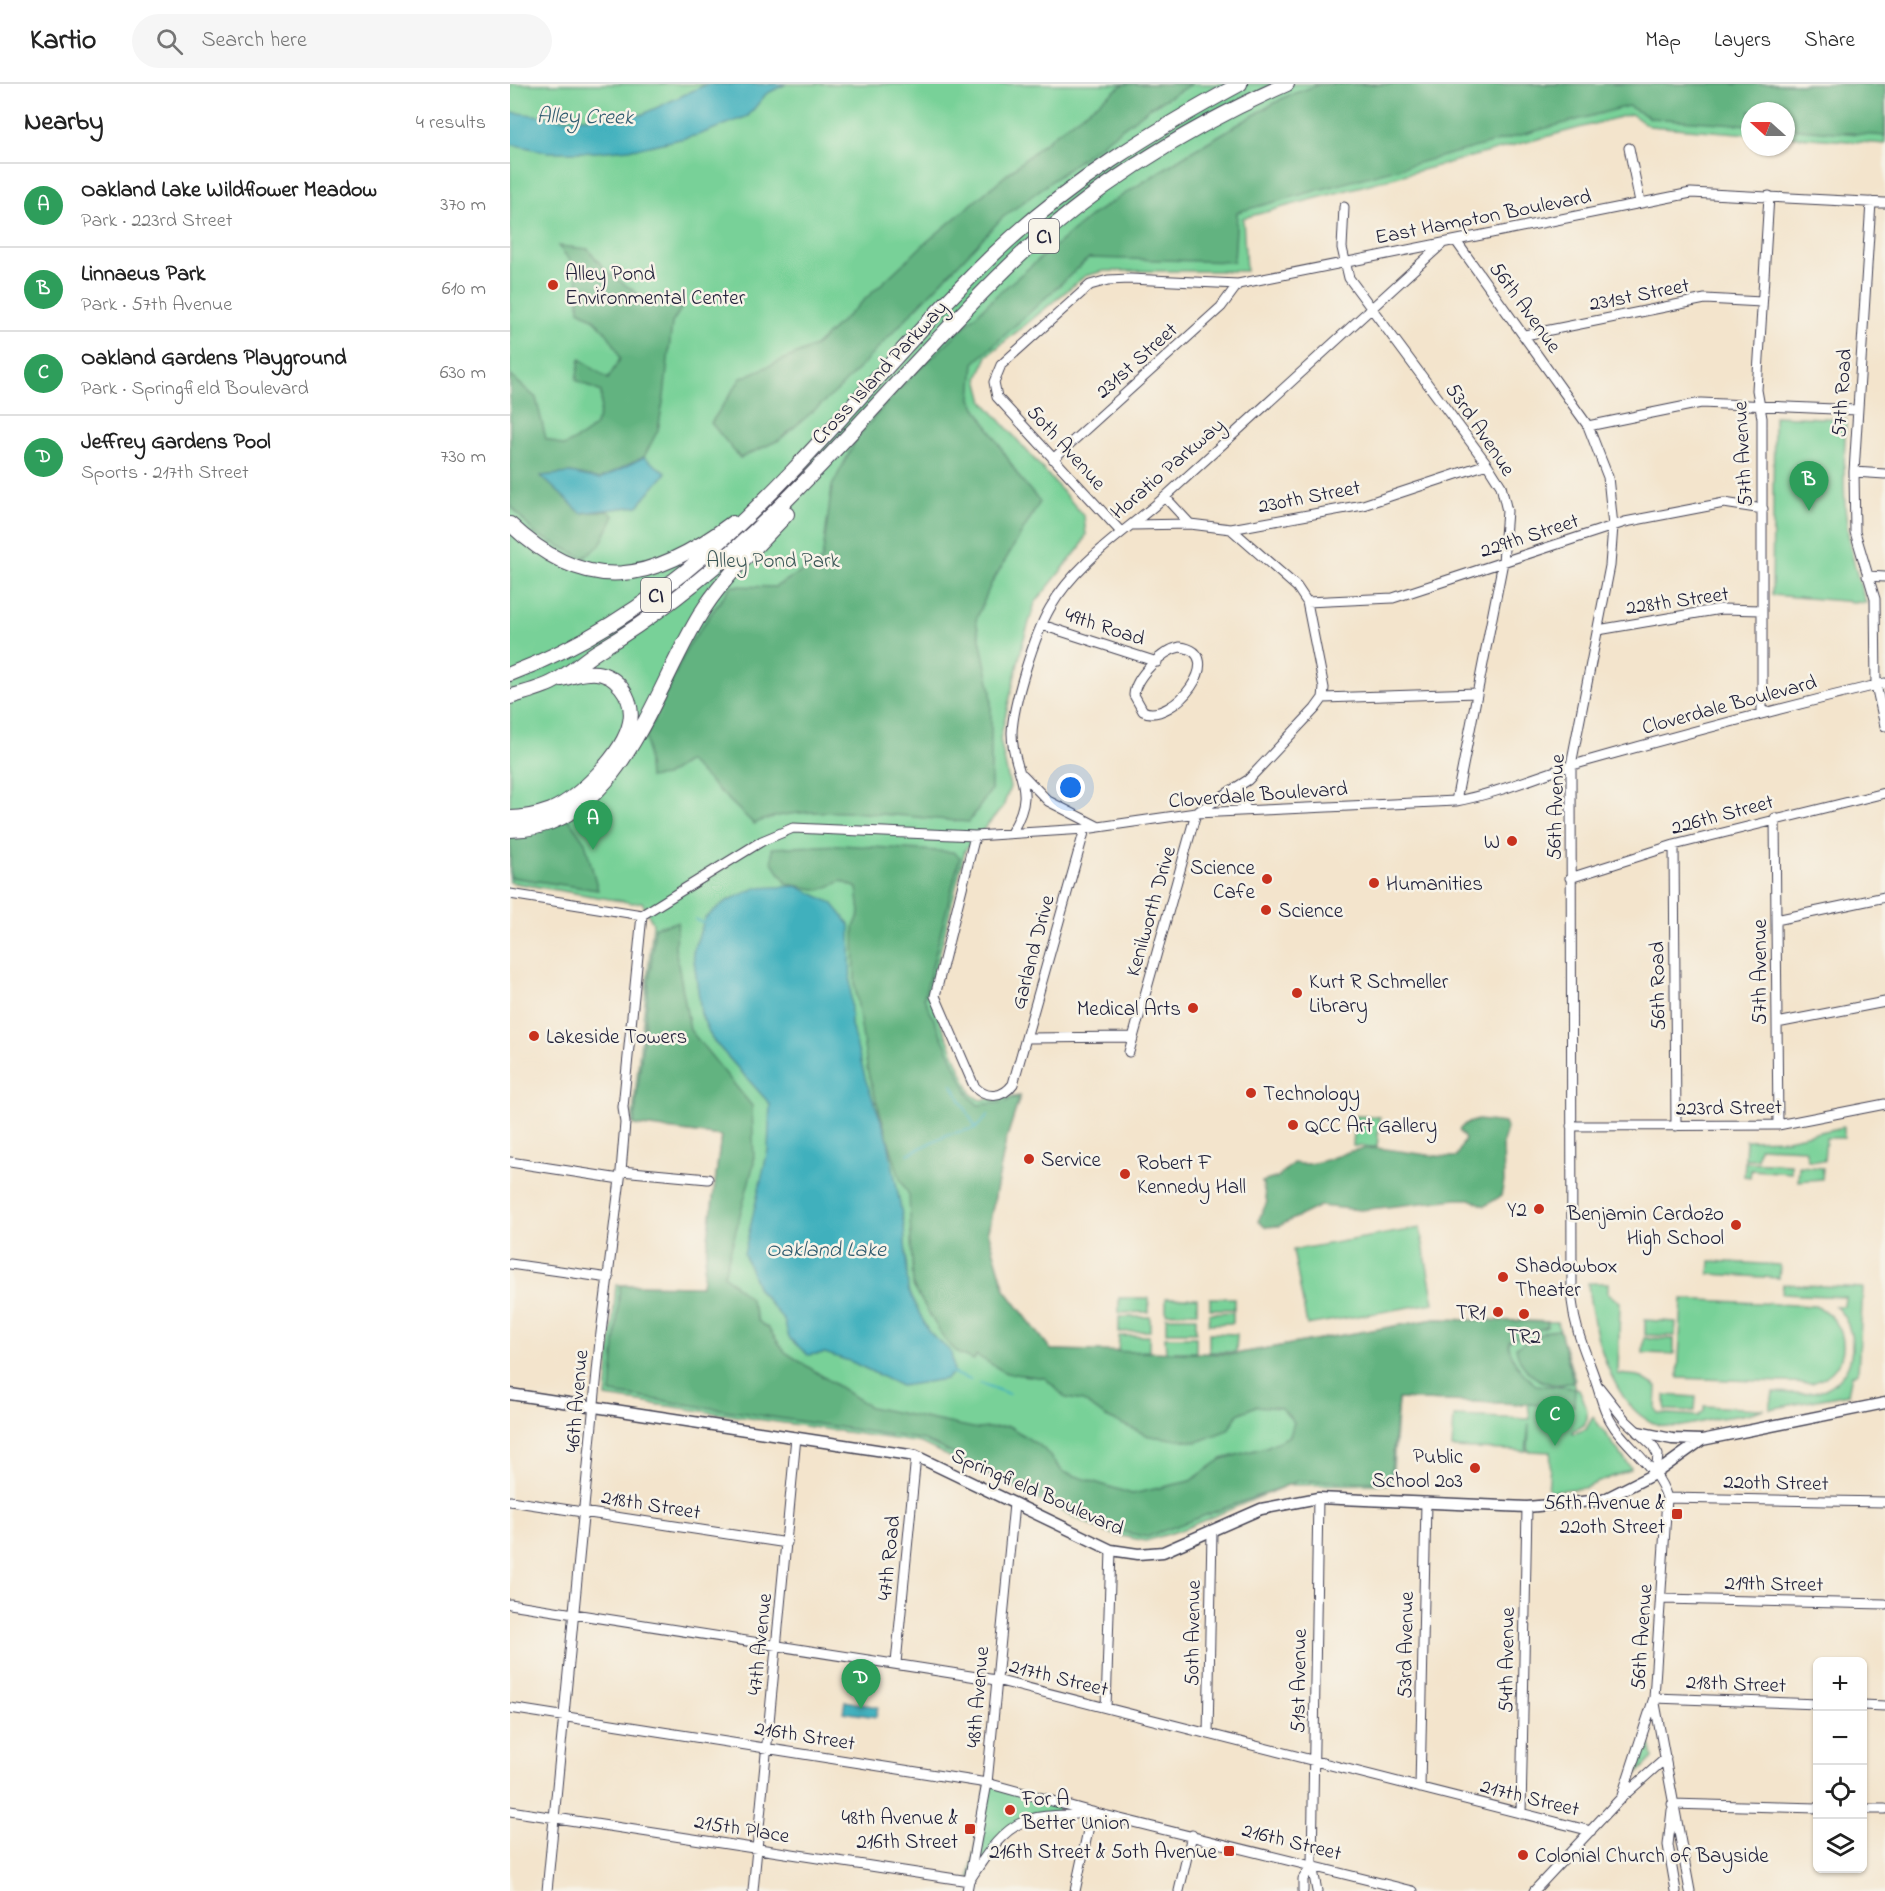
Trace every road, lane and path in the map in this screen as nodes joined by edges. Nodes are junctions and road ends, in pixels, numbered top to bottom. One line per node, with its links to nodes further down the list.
1 (1240, 84): 25 (highway, Cross Island Parkway / CI)
2 (1287, 84): 20 (highway, Cross Island Parkway / CI)
3 (1629, 148): 5 (street)
4 (1768, 196): 5 (street, East Hampton Boulevard); 6 (street, East Hampton Boulevard); 13 (street, 57th Avenue)
5 (1640, 202): 9 (street, East Hampton Boulevard)
6 (1871, 202): 7 (street, East Hampton Boulevard); 18 (street, 57th Road)
7 (1885, 203)
8 (1344, 207): 11 (street, 53rd Avenue)
9 (1456, 241): 10 (street, East Hampton Boulevard); 15 (street, 56th Avenue)
10 (1442, 244): 11 (street, East Hampton Boulevard); 14 (street, Horatio Parkway)
11 (1344, 262): 12 (street, East Hampton Boulevard); 14 (street, 53rd Avenue)
12 (1238, 284): 16 (street, East Hampton Boulevard); 21 (street, 231st Street)
13 (1762, 302): 15 (street, 231st Street); 17 (street, 57th Avenue)
14 (1373, 308): 22 (street, 53rd Avenue); 26 (street, Horatio Parkway)
15 (1525, 335): 19 (street, 56th Avenue)
16 (994, 382): 21 (street, 50th Avenue)
17 (1759, 403): 18 (street); 19 (street); 27 (street, 57th Avenue)
18 (1857, 410): 23 (street, 57th Road)
19 (1588, 426): 31 (street, 56th Avenue)
20 (844, 442): 43 (highway, Cross Island Parkway / CI); 61 (highway)
21 (1053, 459): 33 (street, 50th Avenue)
22 (1487, 464): 32 (street, 230th Street); 34 (street, 53rd Avenue)
23 (1854, 472): 24 (street); 35 (street, 57th Road)
24 (1885, 474)
25 (781, 485): 28 (highway); 42 (highway, Cross Island Parkway / CI)
26 (1165, 497): 29 (street); 30 (street, Horatio Parkway)
27 (1763, 509): 31 (street, 229th Street); 38 (street, 57th Avenue)
28 (510, 524)
29 (1190, 524): 30 (street, 230th Street); 32 (street, 230th Street)
30 (1132, 525): 33 (street, Horatio Parkway)
31 (1613, 526): 34 (street, 229th Street); 40 (street, 56th Avenue)
32 (1231, 529): 37 (street)
33 (1121, 532): 39 (street, Horatio Parkway)
34 (1503, 562): 37 (street, 229th Street); 45 (street, 53rd Avenue)
35 (1867, 576): 36 (street); 44 (street, 57th Road)
36 (1885, 577)
37 (1307, 602): 47 (street)
38 (1762, 610): 40 (street, 228th Street); 48 (street, 57th Avenue)
39 (1042, 625): 41 (street, 49th Road); 51 (street, Horatio Parkway)
40 (1598, 630): 50 (street, 56th Avenue)
41 (1157, 662): 41 (street, 49th Road)
42 (510, 675)
43 (557, 681): 46 (highway, Cross Island Parkway / CI); 57 (highway)
44 (1881, 684): 48 (street, Cloverdale Boulevard); 49 (street, 57th Road)
45 (1477, 693): 47 (street); 54 (street, 53rd Avenue)
46 (510, 698)
47 (1323, 698): 52 (street)
48 (1762, 712): 50 (street, Cloverdale Boulevard)
49 (1885, 726)
50 (1571, 765): 54 (street, Cloverdale Boulevard); 65 (street, 56th Avenue)
51 (1023, 775): 59 (street, Horatio Parkway); 62 (street, Horatio Parkway)
52 (1238, 788): 55 (street); 56 (street)
53 (1885, 793): 58 (street, 226th Street)
54 (1456, 801): 55 (street, Cloverdale Boulevard)
55 (1247, 810): 56 (street, Cloverdale Boulevard)
56 (1196, 813): 59 (street, Cloverdale Boulevard); 72 (street, Kenilworth Drive)
57 (510, 818)
58 (1775, 818): 64 (street, 226th Street); 69 (street, 57th Avenue)
59 (1100, 827): 60 (street, Cloverdale Boulevard)
60 (1085, 829): 62 (street, Cloverdale Boulevard); 73 (street, Garland Drive)
61 (510, 830)
62 (1011, 833): 63 (street, Cloverdale Boulevard)
63 (975, 836): 68 (street, Cloverdale Boulevard); 73 (street, Garland Drive)
64 (1674, 845): 65 (street, 226th Street); 78 (street, 56th Road)
65 (1570, 878): 77 (street, 56th Avenue)
66 (510, 894): 68 (street)
67 (1885, 897): 69 (street)
68 (642, 915): 80 (street, 46th Avenue)
69 (1776, 920): 71 (street, 57th Avenue)
70 (1885, 1002): 71 (street)
71 (1777, 1023): 76 (street, 57th Avenue)
72 (1133, 1037): 73 (street); 74 (street, Kenilworth Drive)
73 (1027, 1038)
74 (1129, 1052)
75 (1885, 1104): 76 (street, 223rd Street)
76 (1778, 1125): 78 (street, 223rd Street)
77 (1571, 1126): 78 (street, 223rd Street); 84 (street, 56th Avenue)
78 (1676, 1126)
79 (510, 1162): 80 (street)
80 (620, 1175): 81 (street); 83 (street, 46th Avenue)
81 (708, 1179)
82 (510, 1264): 83 (street)
83 (609, 1278): 87 (street, 46th Avenue)
84 (1597, 1385): 88 (street, 56th Avenue); 92 (street, 56th Avenue)
85 (510, 1394): 87 (main road, Springfield Boulevard)
86 (1885, 1403): 90 (main road, Springfield Boulevard)
87 (594, 1406): 89 (main road, Springfield Boulevard); 100 (street, 46th Avenue)
88 (1638, 1432): 90 (main road); 92 (street, 56th Avenue)
89 (796, 1437): 91 (main road, Springfield Boulevard); 102 (street, 47th Avenue)
90 (1702, 1440): 92 (main road, Springfield Boulevard)
91 (915, 1456): 98 (main road, Springfield Boulevard); 109 (street, 47th Road)
92 (1656, 1473): 94 (street, 56th Avenue); 99 (main road, Springfield Boulevard)
93 (1318, 1498): 96 (main road, Springfield Boulevard); 101 (main road, Springfield Boulevard); 121 (street, 51st Avenue)
94 (1667, 1498): 97 (street, 220th Street); 104 (street, 56th Avenue)
95 (510, 1501): 100 (street, 218th Street)
96 (1426, 1502): 99 (main road, Springfield Boulevard); 123 (street, 53rd Avenue)
97 (1885, 1502)
98 (1014, 1504): 103 (main road, Springfield Boulevard); 110 (street, 48th Avenue)
99 (1527, 1507): 131 (street, 54th Avenue)
100 (585, 1512): 102 (street, 218th Street); 107 (street, 46th Avenue)
101 (1212, 1532): 103 (main road, Springfield Boulevard); 118 (street, 50th Avenue)
102 (787, 1543): 108 (street, 47th Avenue)
103 (1111, 1550): 116 (street)
104 (1662, 1599): 106 (street, 219th Street); 111 (street, 56th Avenue)
105 (510, 1604): 107 (street, 217th Street)
106 (1885, 1604)
107 (575, 1614): 108 (street, 217th Street); 117 (street, 46th Avenue)
108 (777, 1645): 109 (street, 217th Street); 119 (street, 47th Avenue)
109 (896, 1664): 110 (street, 217th Street)
110 (996, 1680): 116 (street, 217th Street); 122 (street, 48th Avenue)
111 (1654, 1698): 112 (street, 218th Street); 120 (street, 56th Avenue); 124 (street)
112 (1813, 1704)
113 (1867, 1705): 114 (street)
114 (1885, 1706)
115 (510, 1708): 117 (street, 216th Street)
116 (1106, 1708): 118 (street, 217th Street)
117 (565, 1716): 119 (street, 216th Street); 132 (street, 46th Avenue)
118 (1208, 1734): 121 (street, 217th Street)
119 (767, 1747): 122 (street, 216th Street); 135 (street, 47th Avenue)
120 (1666, 1758): 124 (street); 125 (street, 56th Avenue)
121 (1314, 1761): 123 (street, 217th Street); 136 (street, 51st Avenue)
122 (987, 1783): 130 (street, 216th Street); 137 (street, 48th Avenue)
123 (1420, 1788): 131 (street, 217th Street)
124 (1620, 1799): 133 (street)
125 (1672, 1804): 126 (street); 146 (street, 56th Avenue); 147 (street, 56th Avenue)
126 (1813, 1808)
127 (1867, 1809): 128 (street)
128 (1885, 1809)
129 (510, 1811): 132 (street, 215th Place)
130 (1092, 1812): 134 (street, 216th Street); 137 (street, 216th Street); 140 (street)
131 (1521, 1814): 133 (street, 217th Street)
132 (555, 1818): 135 (street, 215th Place); 138 (street, 46th Avenue)
133 (1591, 1831): 145 (street)
134 (1192, 1835): 136 (street, 216th Street); 141 (street)
135 (757, 1849): 137 (street, 215th Place); 139 (street, 47th Avenue)
136 (1312, 1865): 142 (street, 51st Avenue); 143 (street, 51st Avenue); 144 (street, 216th Street)
137 (968, 1886)
138 (547, 1891)
139 (753, 1891)
140 (1075, 1891)
141 (1179, 1891)
142 (1303, 1891)
143 (1317, 1891)
144 (1413, 1891)
145 (1534, 1891)
146 (1676, 1891)
147 (1690, 1891)

